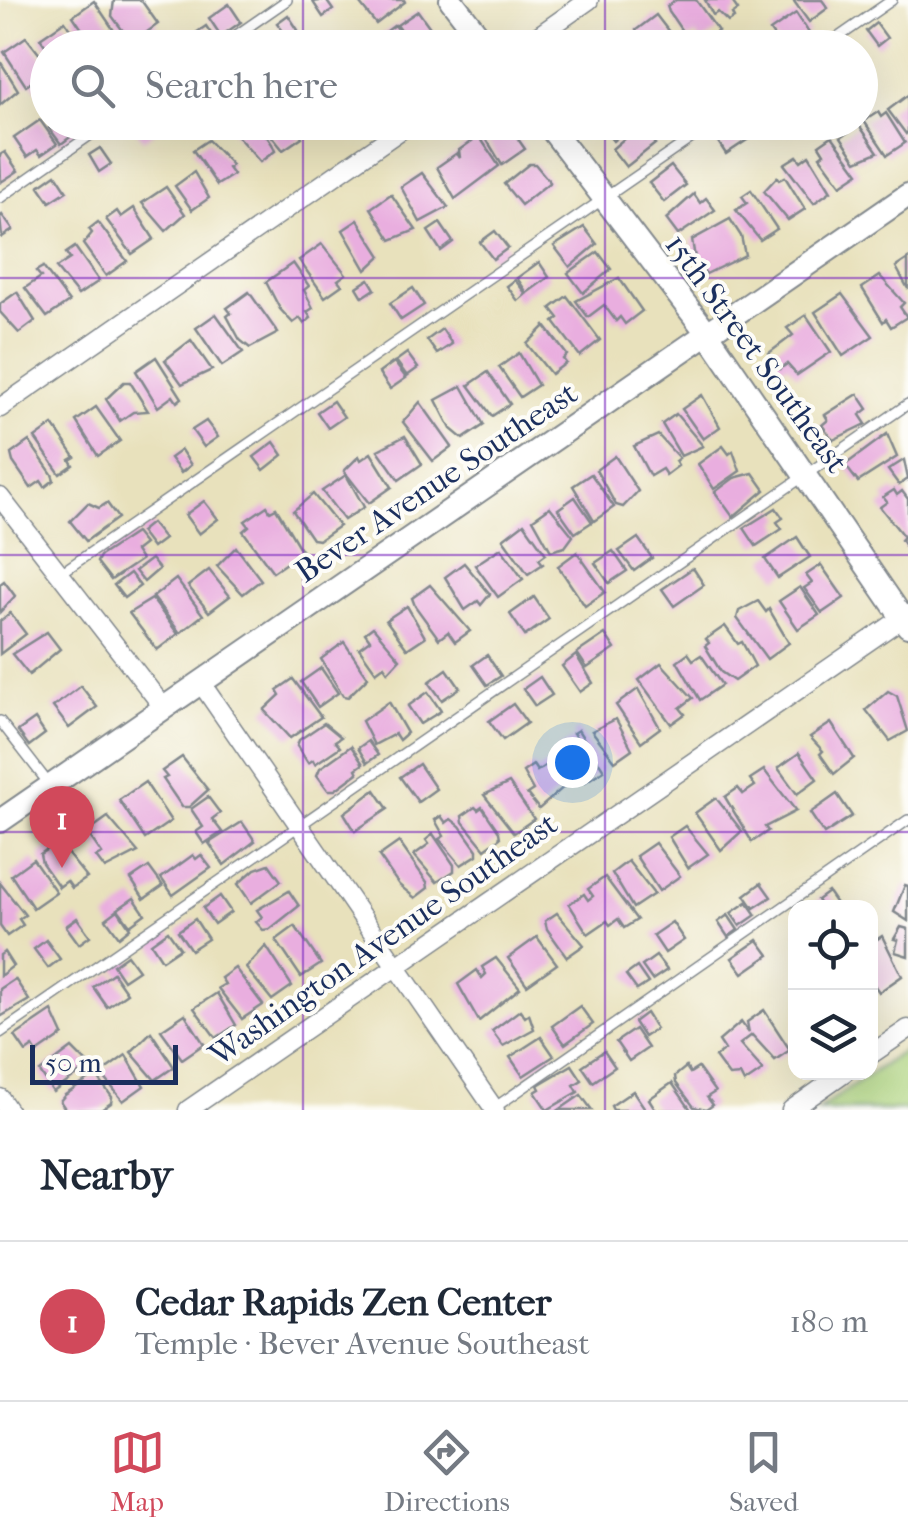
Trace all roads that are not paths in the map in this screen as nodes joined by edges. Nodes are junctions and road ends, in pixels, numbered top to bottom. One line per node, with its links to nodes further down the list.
1 (287, 0): 5 (lane)
2 (452, 0): 6 (street)
3 (589, 0): 7 (street)
4 (892, 0): 8 (lane)
5 (244, 30)
6 (474, 30)
7 (546, 30)
8 (849, 30)
9 (83, 140): 14 (lane)
10 (386, 140): 18 (street)
11 (560, 140): 15 (street, 15th Street Southeast)
12 (689, 140): 15 (lane)
13 (908, 195): 16 (street, Bever Avenue Southeast)
14 (0, 198)
15 (604, 199): 16 (street, 15th Street Southeast); 21 (lane)
16 (708, 334): 19 (street, 15th Street Southeast); 23 (street, Bever Avenue Southeast)
17 (908, 404): 19 (lane)
18 (0, 408)
19 (805, 475): 22 (street, 15th Street Southeast); 29 (lane)
20 (0, 497): 21 (street)
21 (58, 575): 24 (street)
22 (906, 619): 30 (street, Washington Avenue Southeast)
23 (201, 683): 24 (street, Bever Avenue Southeast); 29 (street)
24 (164, 708): 26 (street, Bever Avenue Southeast)
25 (0, 721): 26 (lane)
26 (51, 786): 28 (street, Bever Avenue Southeast)
27 (908, 820): 36 (lane)
28 (0, 821)
29 (299, 824): 30 (street); 32 (lane)
30 (396, 966): 36 (street); 38 (street, Washington Avenue Southeast)
31 (908, 1029): 33 (street)
32 (0, 1033)
33 (878, 1050)
34 (834, 1080): 39 (street)
35 (0, 1098): 37 (street)
36 (494, 1109)
37 (8, 1110)
38 (188, 1110)
39 (791, 1110)

